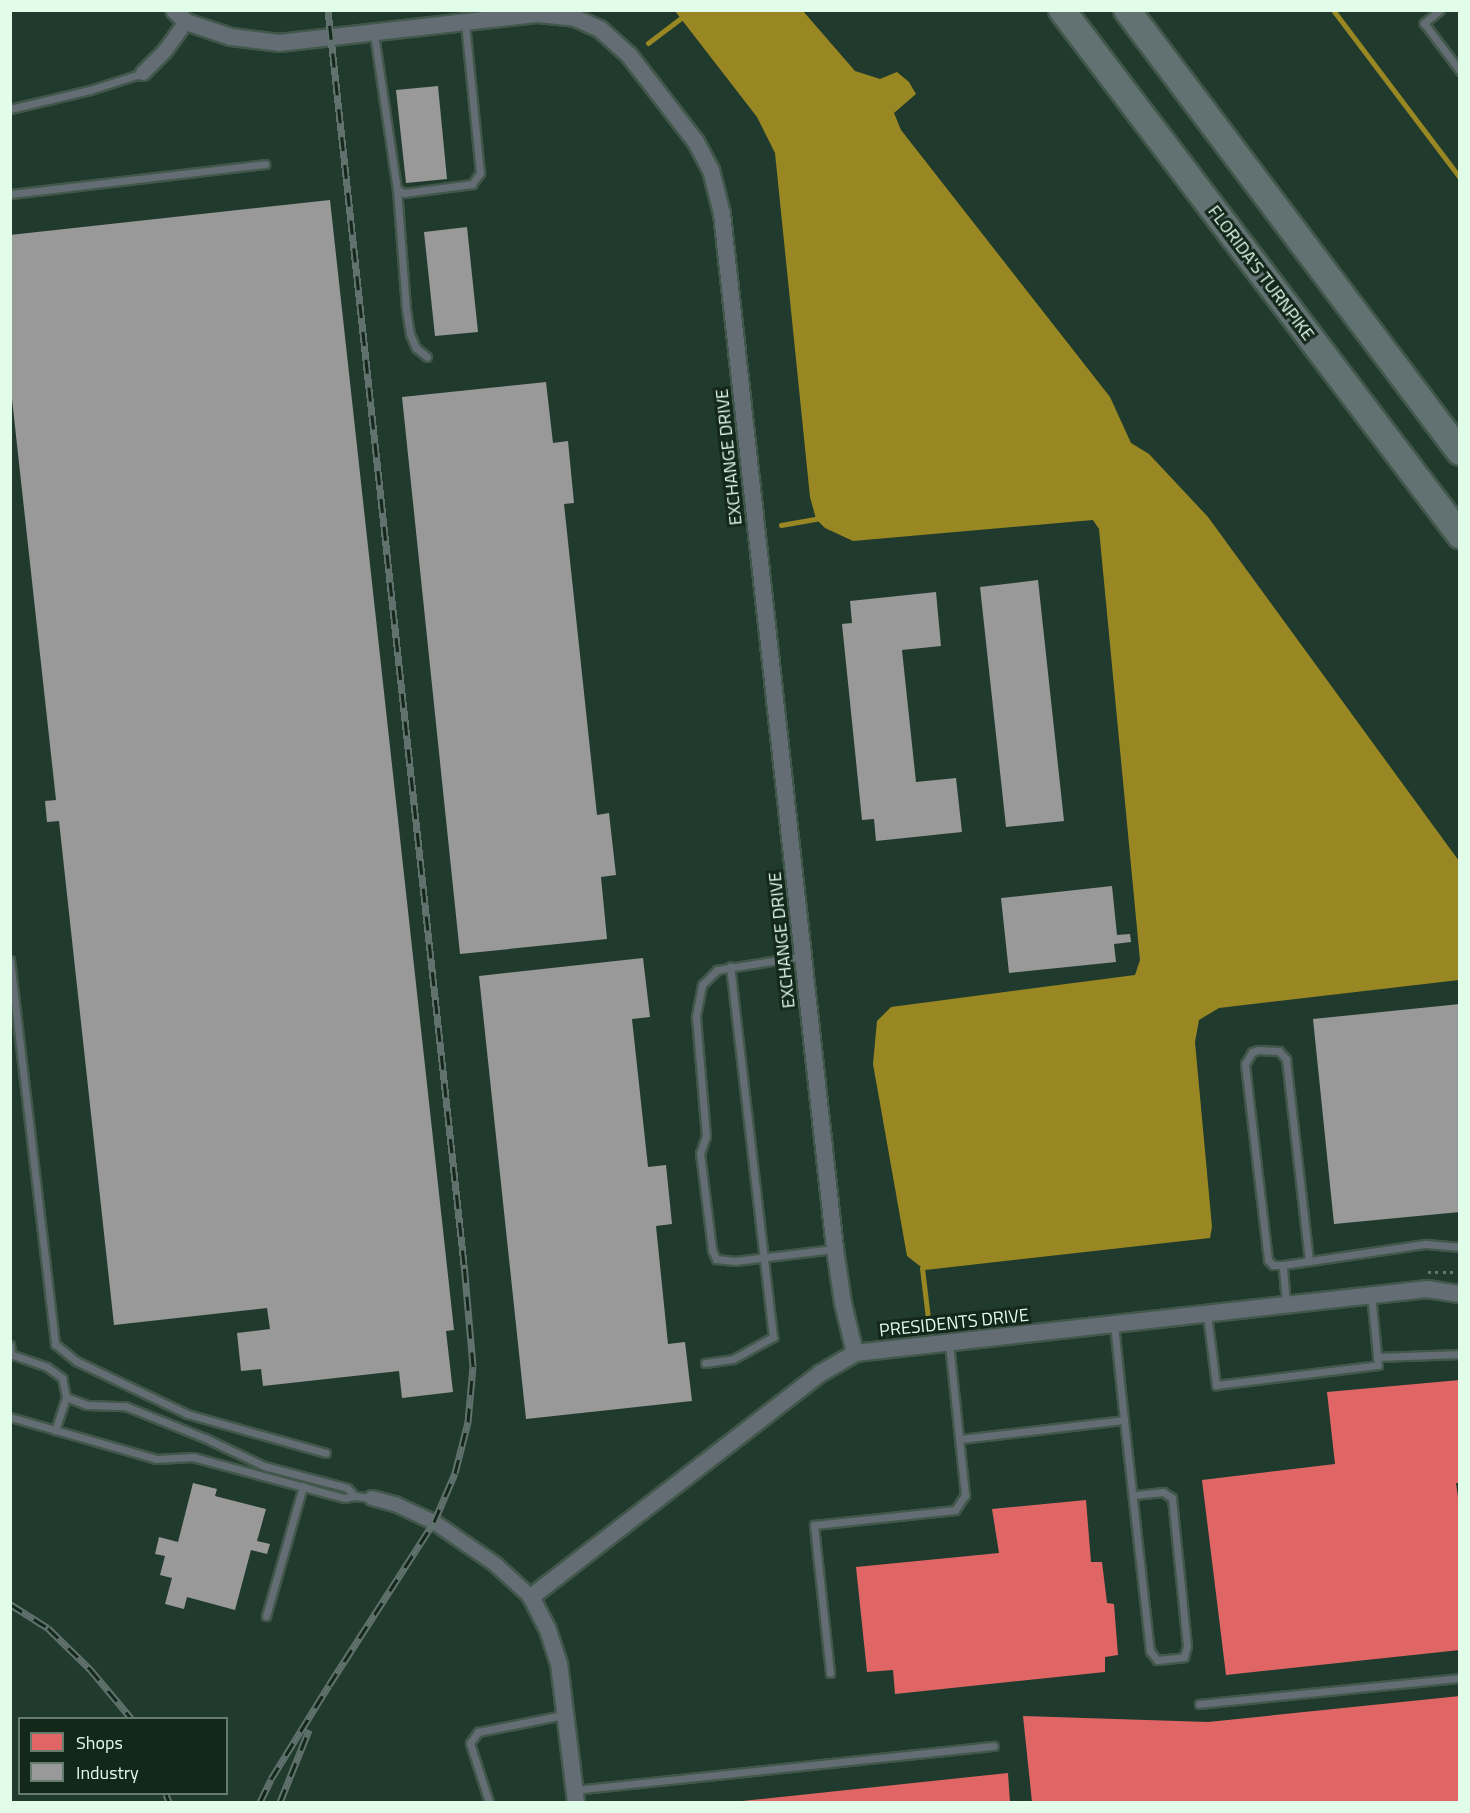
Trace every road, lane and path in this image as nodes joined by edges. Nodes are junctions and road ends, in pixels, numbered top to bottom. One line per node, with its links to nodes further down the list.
1 (1062, 10): 16 (highway, FLORIDA'S TURNPIKE)
2 (1127, 10): 15 (highway)
3 (1440, 10): 8 (lane)
4 (538, 12): 6 (street, EXCHANGE DRIVE); 17 (street, EXCHANGE DRIVE)
5 (180, 16): 7 (street, EXCHANGE DRIVE); 9 (street)
6 (465, 22): 7 (street, EXCHANGE DRIVE); 12 (lane)
7 (374, 32): 12 (lane)
8 (1460, 71)
9 (143, 73): 10 (lane)
10 (10, 109)
11 (265, 164): 13 (lane)
12 (397, 189): 14 (lane)
13 (10, 194)
14 (426, 357)
15 (1460, 452)
16 (1460, 536)
17 (803, 956): 19 (lane); 21 (street, EXCHANGE DRIVE)
18 (10, 960): 42 (lane)
19 (730, 966): 22 (lane); 22 (lane)
20 (1460, 1247): 23 (lane)
21 (835, 1249): 22 (lane); 32 (street, EXCHANGE DRIVE)
22 (765, 1257): 36 (lane)
23 (1309, 1261): 24 (lane); 24 (lane)
24 (1283, 1265): 27 (lane)
25 (1460, 1293): 26 (street, PRESIDENTS DRIVE)
26 (1371, 1295): 27 (street, PRESIDENTS DRIVE); 35 (lane)
27 (1286, 1305): 28 (street, PRESIDENTS DRIVE)
28 (1207, 1314): 29 (street, PRESIDENTS DRIVE); 35 (lane)
29 (1114, 1324): 30 (street, PRESIDENTS DRIVE); 39 (lane)
30 (949, 1343): 32 (street, PRESIDENTS DRIVE); 41 (lane)
31 (10, 1345): 33 (lane)
32 (855, 1353): 47 (street, PRESIDENTS DRIVE)
33 (11, 1354): 37 (lane)
34 (1460, 1354): 35 (lane)
35 (1377, 1357)
36 (705, 1363)
37 (66, 1397): 40 (lane); 45 (lane)
38 (10, 1417): 40 (lane)
39 (1124, 1420): 41 (lane); 44 (lane)
40 (55, 1430): 43 (lane)
41 (960, 1439): 49 (lane)
42 (326, 1453)
43 (303, 1486): 45 (lane); 48 (lane)
44 (1133, 1495): 44 (lane)
45 (355, 1496): 46 (lane)
46 (372, 1498): 47 (street)
47 (531, 1597): 52 (street)
48 (266, 1616)
49 (830, 1672)
50 (1460, 1678): 51 (lane)
51 (1199, 1704)
52 (566, 1714): 54 (street); 55 (lane)
53 (994, 1746): 54 (lane)
54 (575, 1796)
55 (489, 1803)

